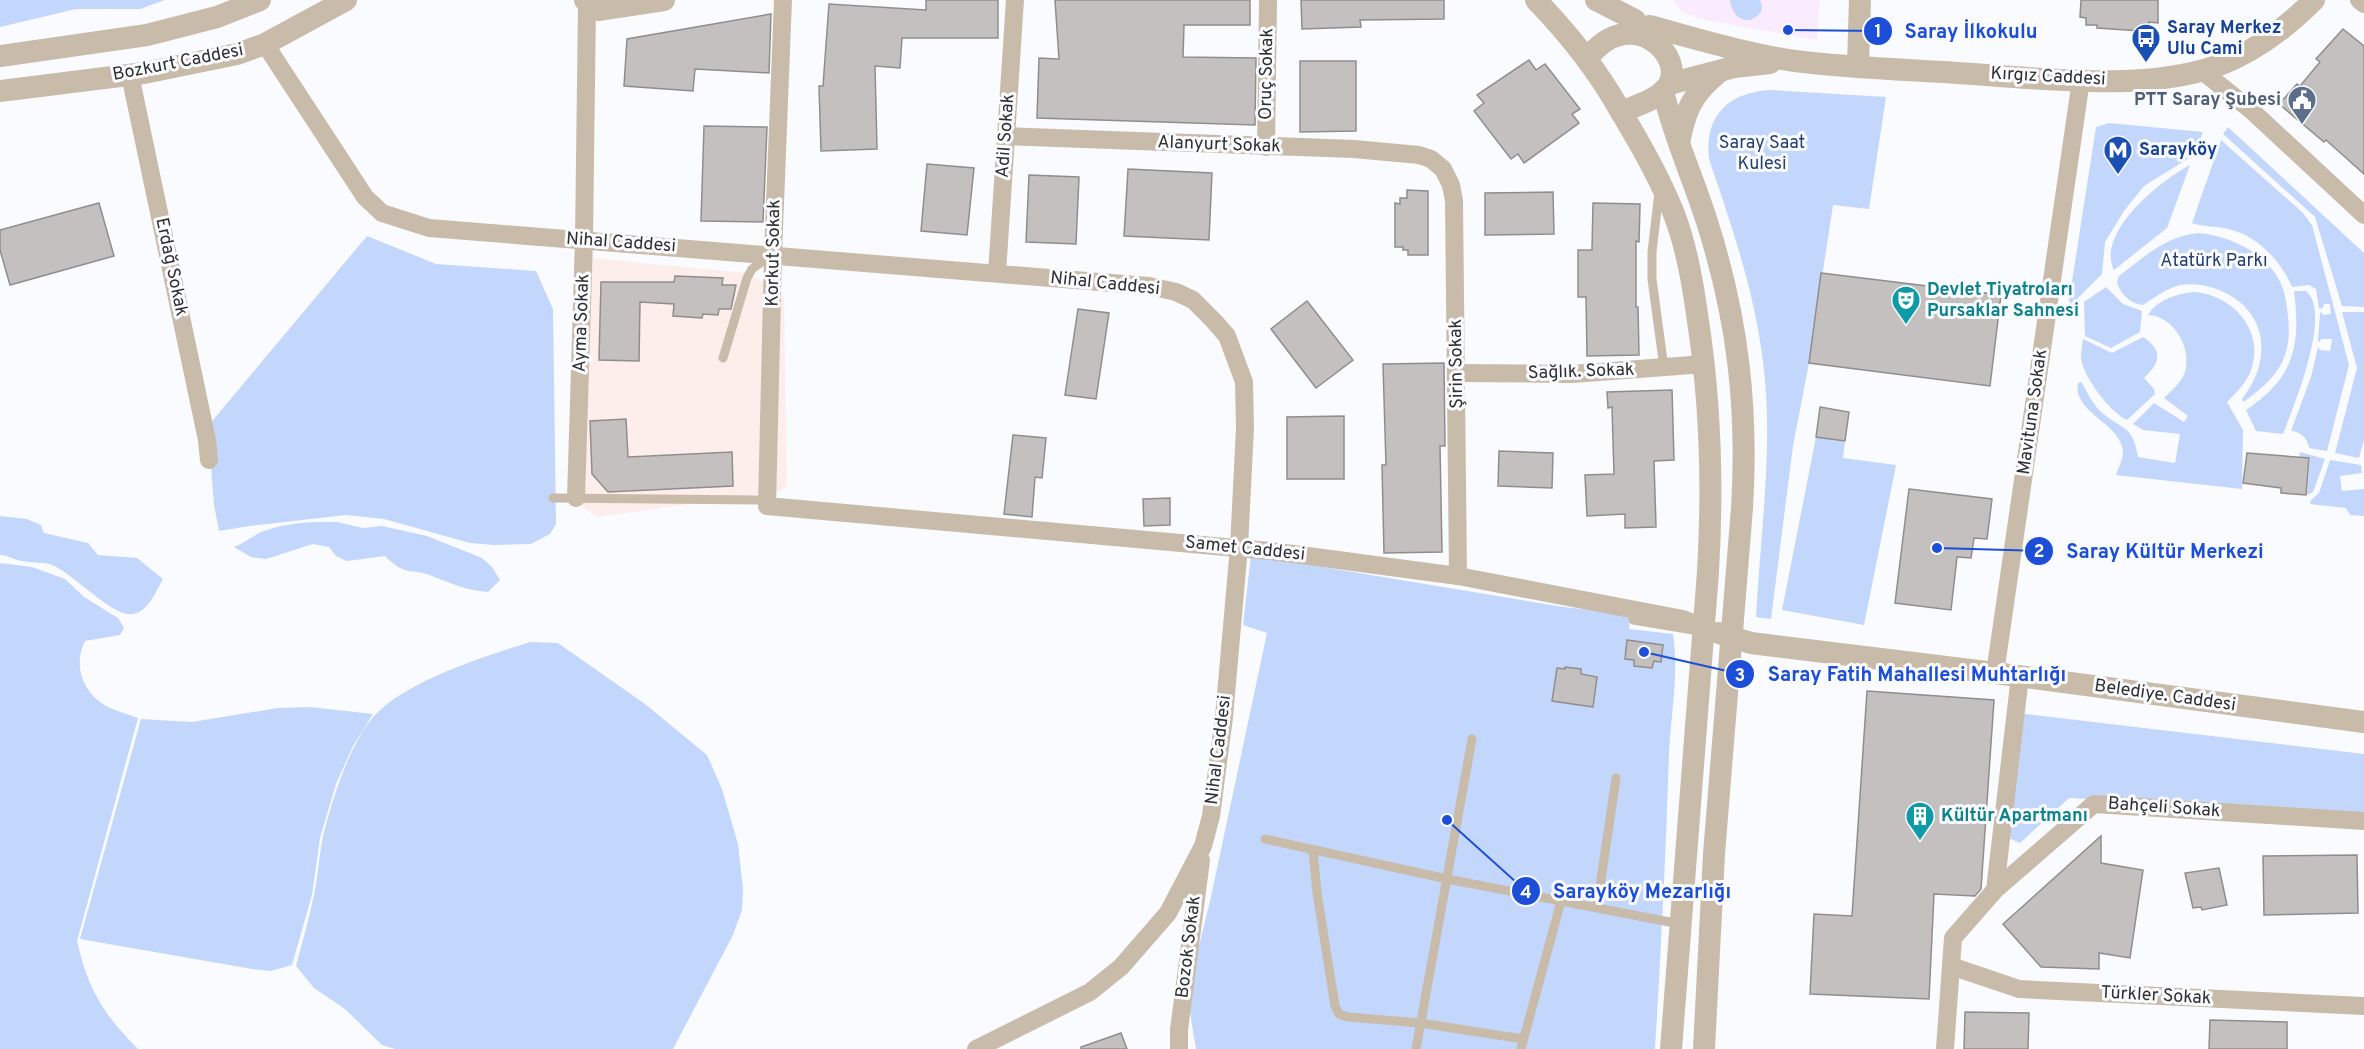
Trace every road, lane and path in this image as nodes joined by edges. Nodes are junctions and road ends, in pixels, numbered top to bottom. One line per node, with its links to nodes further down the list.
1 (346, 0): 15 (street, Bozkurt Caddesi)
2 (664, 0): 12 (street)
3 (783, 0): 34 (street, Korkut Sokak)
4 (1015, 0): 27 (street, Adil Sokak)
5 (1268, 0): 29 (street, Oruç Sokak)
6 (1536, 0): 17 (street)
7 (1596, 0): 14 (street)
8 (1860, 0): 19 (street)
9 (2314, 0): 21 (street, Kırgız Caddesi)
10 (2359, 0): 13 (street)
11 (254, 1): 16 (street, Bozkurt Caddesi)
12 (587, 1): 33 (street, Ayma Sokak)
13 (2364, 4)
14 (1642, 23): 17 (street); 18 (street, Kırgız Caddesi); 24 (street)
15 (265, 44): 22 (street, Bozkurt Caddesi); 33 (street, Nihal Caddesi)
16 (0, 56)
17 (1587, 59): 26 (street)
18 (1796, 61): 19 (street, Kırgız Caddesi); 20 (street, Kırgız Caddesi)
19 (1858, 65): 23 (street, Kırgız Caddesi)
20 (1721, 70): 24 (street, Kırgız Caddesi); 28 (street)
21 (2201, 70): 23 (street, Kırgız Caddesi); 32 (street)
22 (129, 75): 25 (street, Bozkurt Caddesi); 40 (street, Erdağ Sokak)
23 (2081, 80): 48 (street, Mavituna Sokak)
24 (1666, 87): 26 (street); 28 (street)
25 (0, 91)
26 (1622, 112): 31 (street)
27 (1005, 136): 29 (street, Alanyurt Sokak); 35 (street, Adil Sokak)
28 (1679, 143): 47 (street)
29 (1266, 147): 30 (street, Alanyurt Sokak)
30 (1431, 159): 39 (street, Şirin Sokak)
31 (1660, 184): 37 (street); 38 (lane)
32 (2364, 216)
33 (584, 240): 34 (street, Nihal Caddesi); 42 (street, Ayma Sokak)
34 (773, 254): 35 (street, Nihal Caddesi); 36 (lane); 43 (street, Korkut Sokak)
35 (996, 273): 44 (street, Nihal Caddesi)
36 (723, 358)
37 (1705, 364): 38 (street, Sağlık. Sokak); 47 (street)
38 (1664, 368): 39 (street, Sağlık. Sokak)
39 (1457, 373): 45 (street, Şirin Sokak)
40 (209, 460)
41 (553, 498): 42 (lane)
42 (576, 498): 43 (lane)
43 (763, 503): 44 (street, Samet Caddesi)
44 (1239, 547): 45 (street, Samet Caddesi); 55 (street, Nihal Caddesi)
45 (1458, 576): 47 (street, Samet Caddesi)
46 (1632, 621): 47 (lane)
47 (1713, 632): 48 (street, Belediye. Caddesi); 61 (street); 70 (street)
48 (1995, 673): 49 (street, Belediye. Caddesi)
49 (2020, 676): 50 (street, Belediye. Caddesi); 58 (street)
50 (2364, 722)
51 (1472, 739): 57 (lane)
52 (1616, 778): 60 (lane)
53 (2364, 821): 58 (street, Bahçeli Sokak)
54 (1265, 838): 56 (lane)
55 (1203, 846): 66 (street, Nihal Caddesi); 67 (street, Bozok Sokak)
56 (1313, 851): 57 (lane); 64 (lane)
57 (1447, 879): 59 (lane); 64 (lane)
58 (1995, 890): 62 (street, Bahçeli Sokak)
59 (1561, 901): 60 (lane); 65 (lane)
60 (1597, 908): 61 (lane)
61 (1680, 924): 69 (street)
62 (1952, 966): 63 (street, Türkler Sokak); 71 (street, Bahçeli Sokak)
63 (2364, 1006)
64 (1420, 1023): 65 (lane); 68 (lane)
65 (1522, 1044)
66 (976, 1049)
67 (1179, 1049)
68 (1416, 1049)
69 (1671, 1049)
70 (1704, 1049)
71 (1945, 1049)

